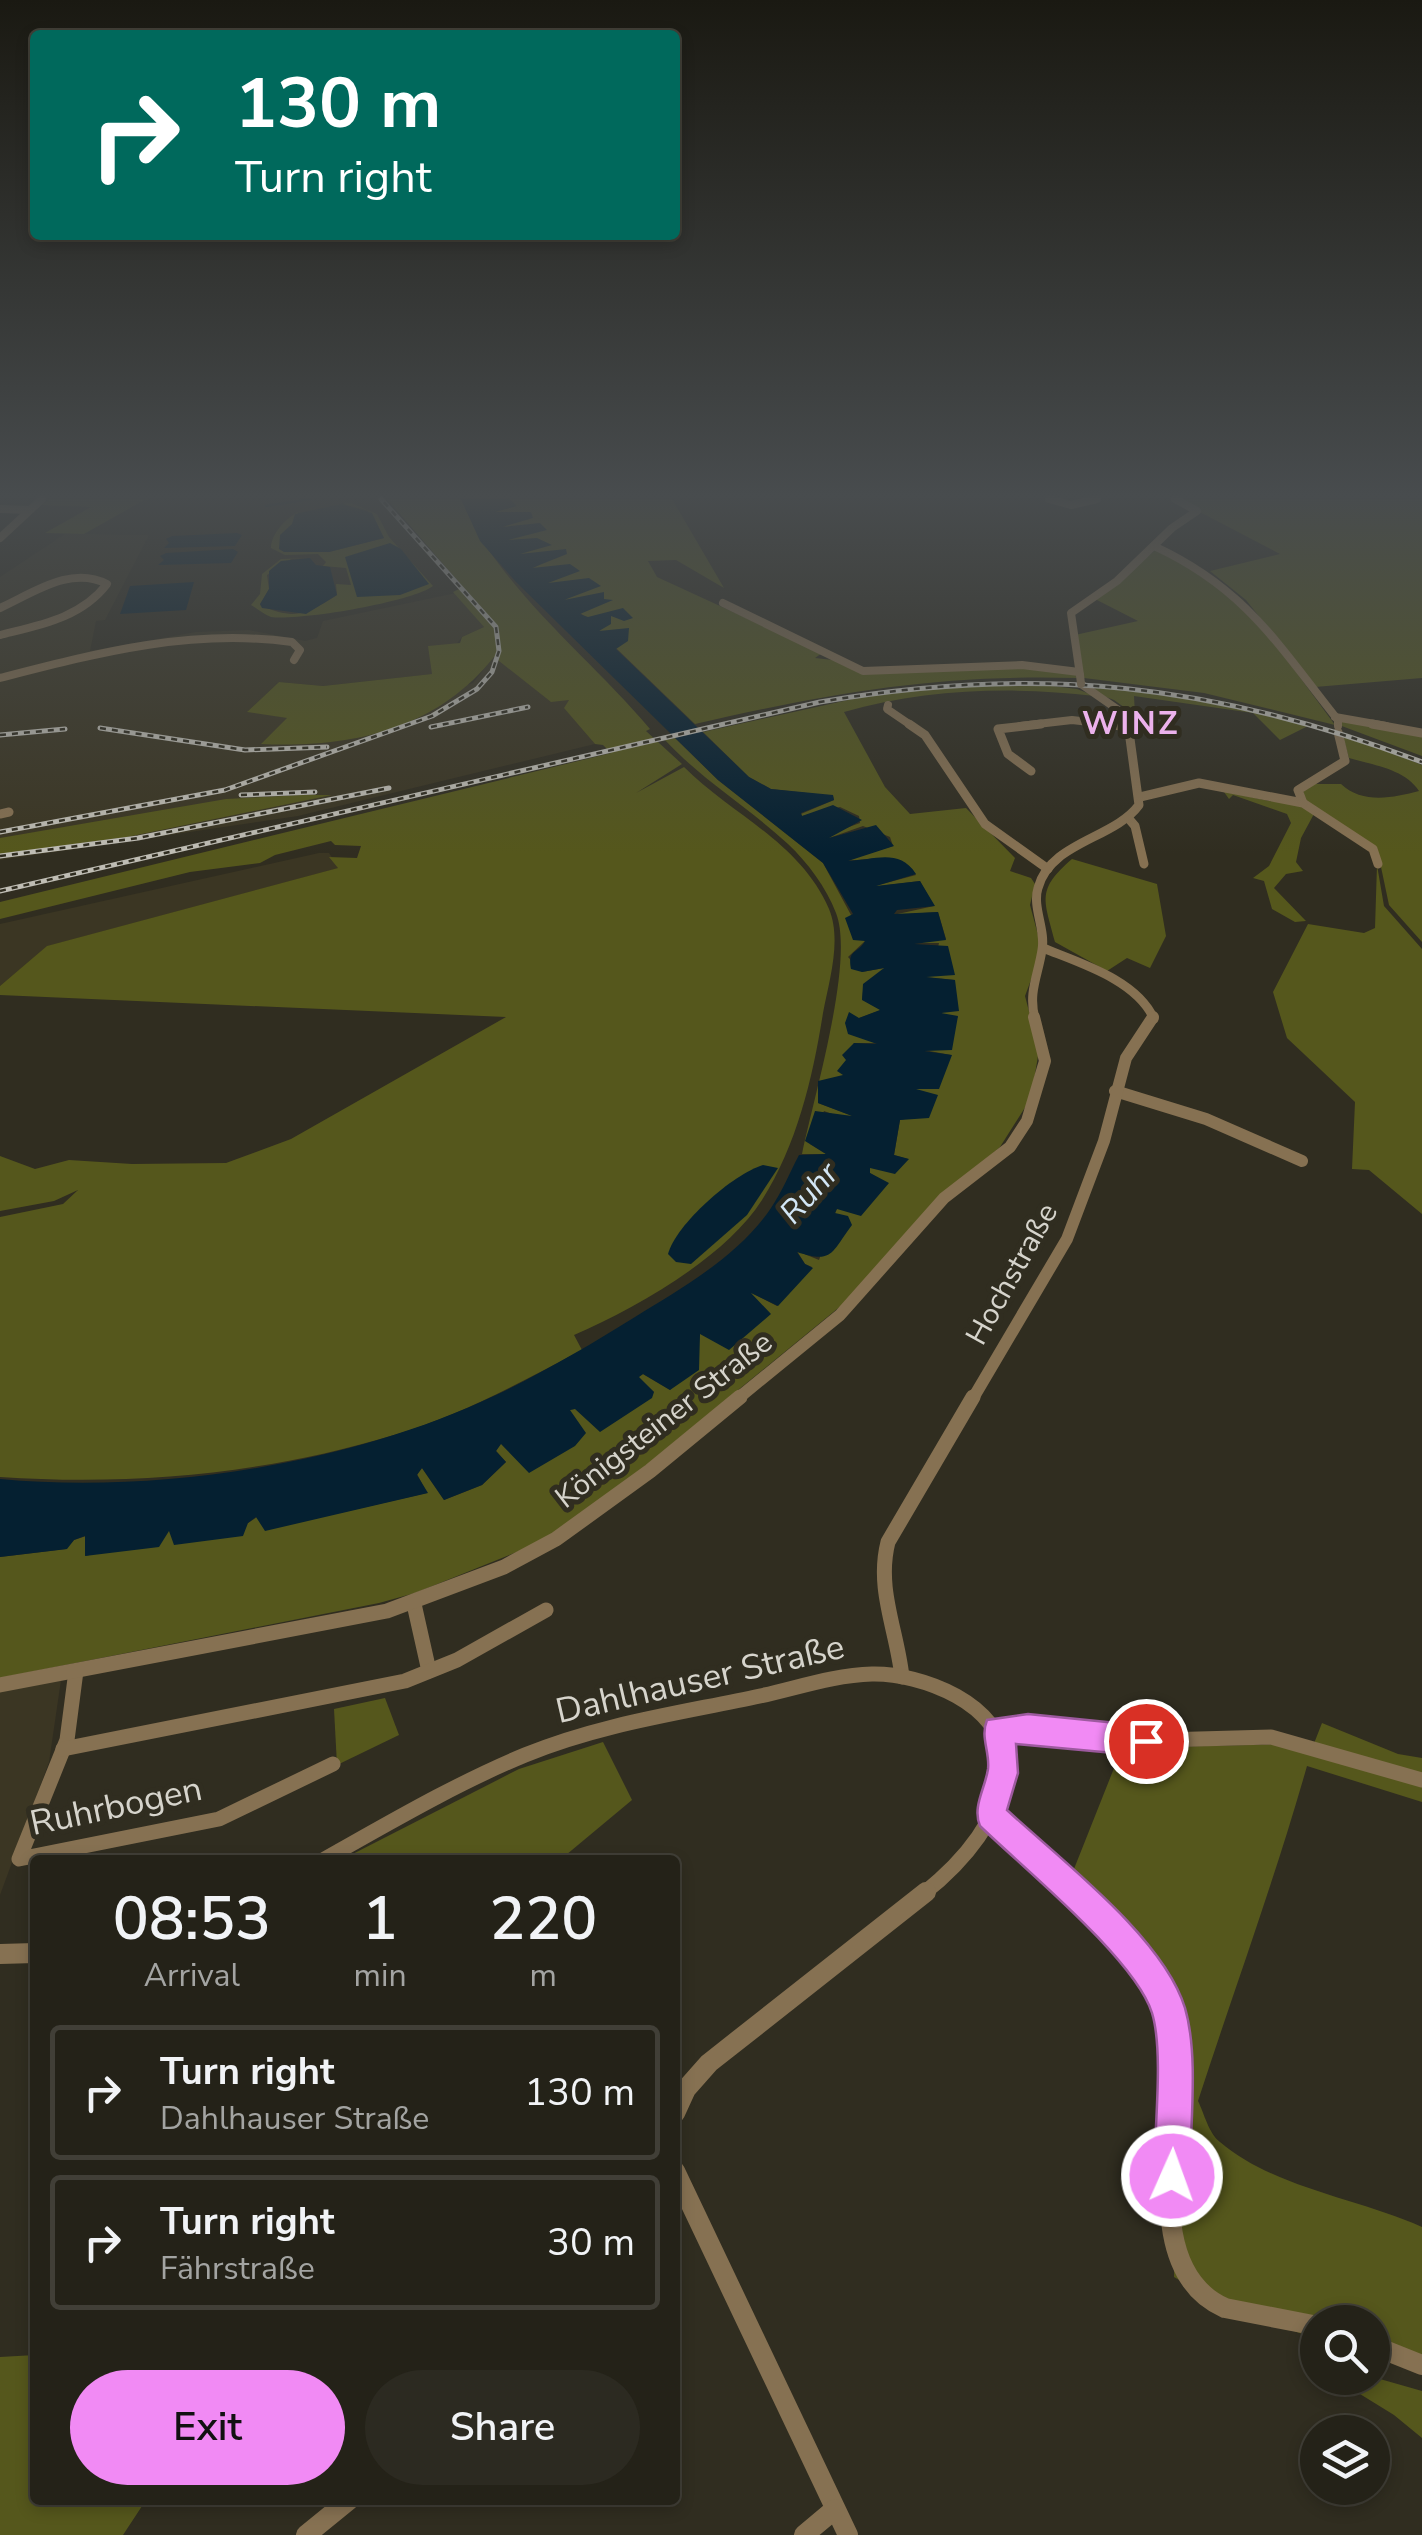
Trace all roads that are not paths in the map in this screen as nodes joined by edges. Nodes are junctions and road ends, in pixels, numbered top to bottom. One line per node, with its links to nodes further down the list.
1 (57, 617): 5 (street)
2 (752, 617): 7 (street)
3 (1071, 617): 7 (street)
4 (1257, 617): 10 (street)
5 (0, 635)
6 (294, 660): 8 (street)
7 (1080, 677): 11 (street)
8 (0, 678)
9 (888, 705): 21 (street)
10 (1337, 725): 12 (street); 14 (street)
11 (1130, 727): 13 (street); 15 (street)
12 (1422, 733)
13 (1031, 771)
14 (1298, 790): 16 (street); 17 (street)
15 (1140, 796): 16 (street); 18 (street)
16 (1279, 799): 17 (street)
17 (1302, 804): 20 (street)
18 (1133, 819): 19 (street); 21 (street)
19 (1144, 864)
20 (1378, 864)
21 (1048, 869): 22 (street, Königsteiner Straße)
22 (1043, 948): 23 (street, Hochstraße); 25 (street, Königsteiner Straße)
23 (1115, 1092): 24 (street); 29 (street, Hochstraße)
24 (1302, 1160)
25 (414, 1604): 27 (street); 28 (street, Königsteiner Straße)
26 (546, 1610): 27 (street, Ruhrbogen)
27 (430, 1671): 32 (street, Ruhrbogen)
28 (76, 1672): 30 (street, Königsteiner Straße); 32 (street, Ruhrbogen)
29 (902, 1677): 31 (street, Dahlhauser Straße); 37 (street, Dahlhauser Straße)
30 (0, 1685)
31 (998, 1730): 34 (street); 35 (street)
32 (63, 1749): 38 (street, Ruhrbogen)
33 (334, 1764): 36 (street, Ruhrbogen)
34 (1422, 1780)
35 (990, 1815): 41 (street); 43 (street)
36 (58, 1855)
37 (332, 1855)
38 (30, 1859)
39 (30, 1953): 40 (street)
40 (0, 1954)
41 (680, 2102)
42 (680, 2182): 47 (street)
43 (1300, 2322)
44 (1390, 2352): 45 (street)
45 (1422, 2365)
46 (343, 2505): 48 (street)
47 (835, 2509): 49 (street); 50 (street)
48 (306, 2535)
49 (804, 2535)
50 (848, 2535)

